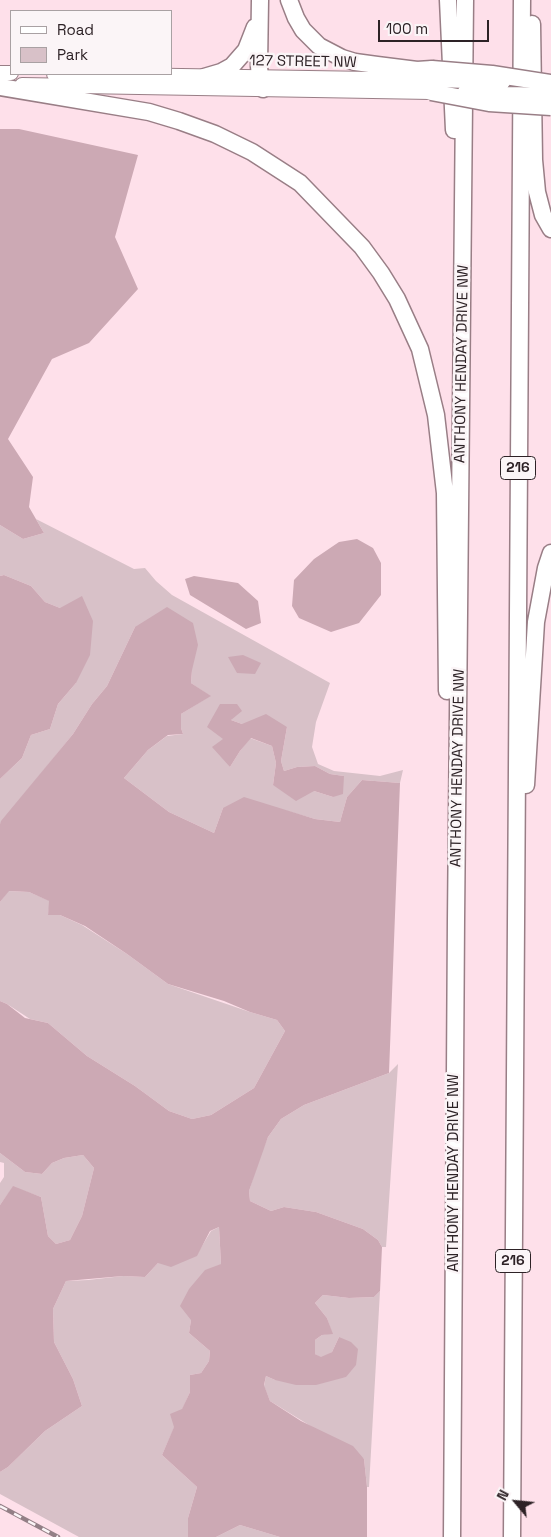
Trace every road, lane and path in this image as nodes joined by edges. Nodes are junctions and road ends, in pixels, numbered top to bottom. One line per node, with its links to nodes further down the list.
1 (260, 0): 7 (highway)
2 (288, 0): 10 (highway)
3 (448, 0): 17 (highway)
4 (465, 0): 17 (highway, ANTHONY HENDAY DRIVE NW)
5 (522, 0): 20 (highway, 216)
6 (532, 0): 16 (highway)
7 (259, 18): 8 (highway); 11 (highway)
8 (204, 77): 9 (main road, 127 STREET NW); 11 (main road, 127 STREET NW)
9 (55, 80): 11 (main road, 127 STREET NW); 13 (main road)
10 (433, 81): 11 (main road, 127 STREET NW); 12 (highway, bridge); 14 (main road, 127 STREET NW, bridge); 15 (highway, bridge)
11 (261, 83)
12 (551, 83)
13 (0, 86): 19 (highway)
14 (551, 95)
15 (551, 107)
16 (551, 229)
17 (462, 303): 19 (highway, ANTHONY HENDAY DRIVE NW)
18 (551, 553): 20 (highway)
19 (456, 919): 21 (highway, ANTHONY HENDAY DRIVE NW)
20 (515, 936): 22 (highway, 216)
21 (452, 1537)
22 (512, 1537)

